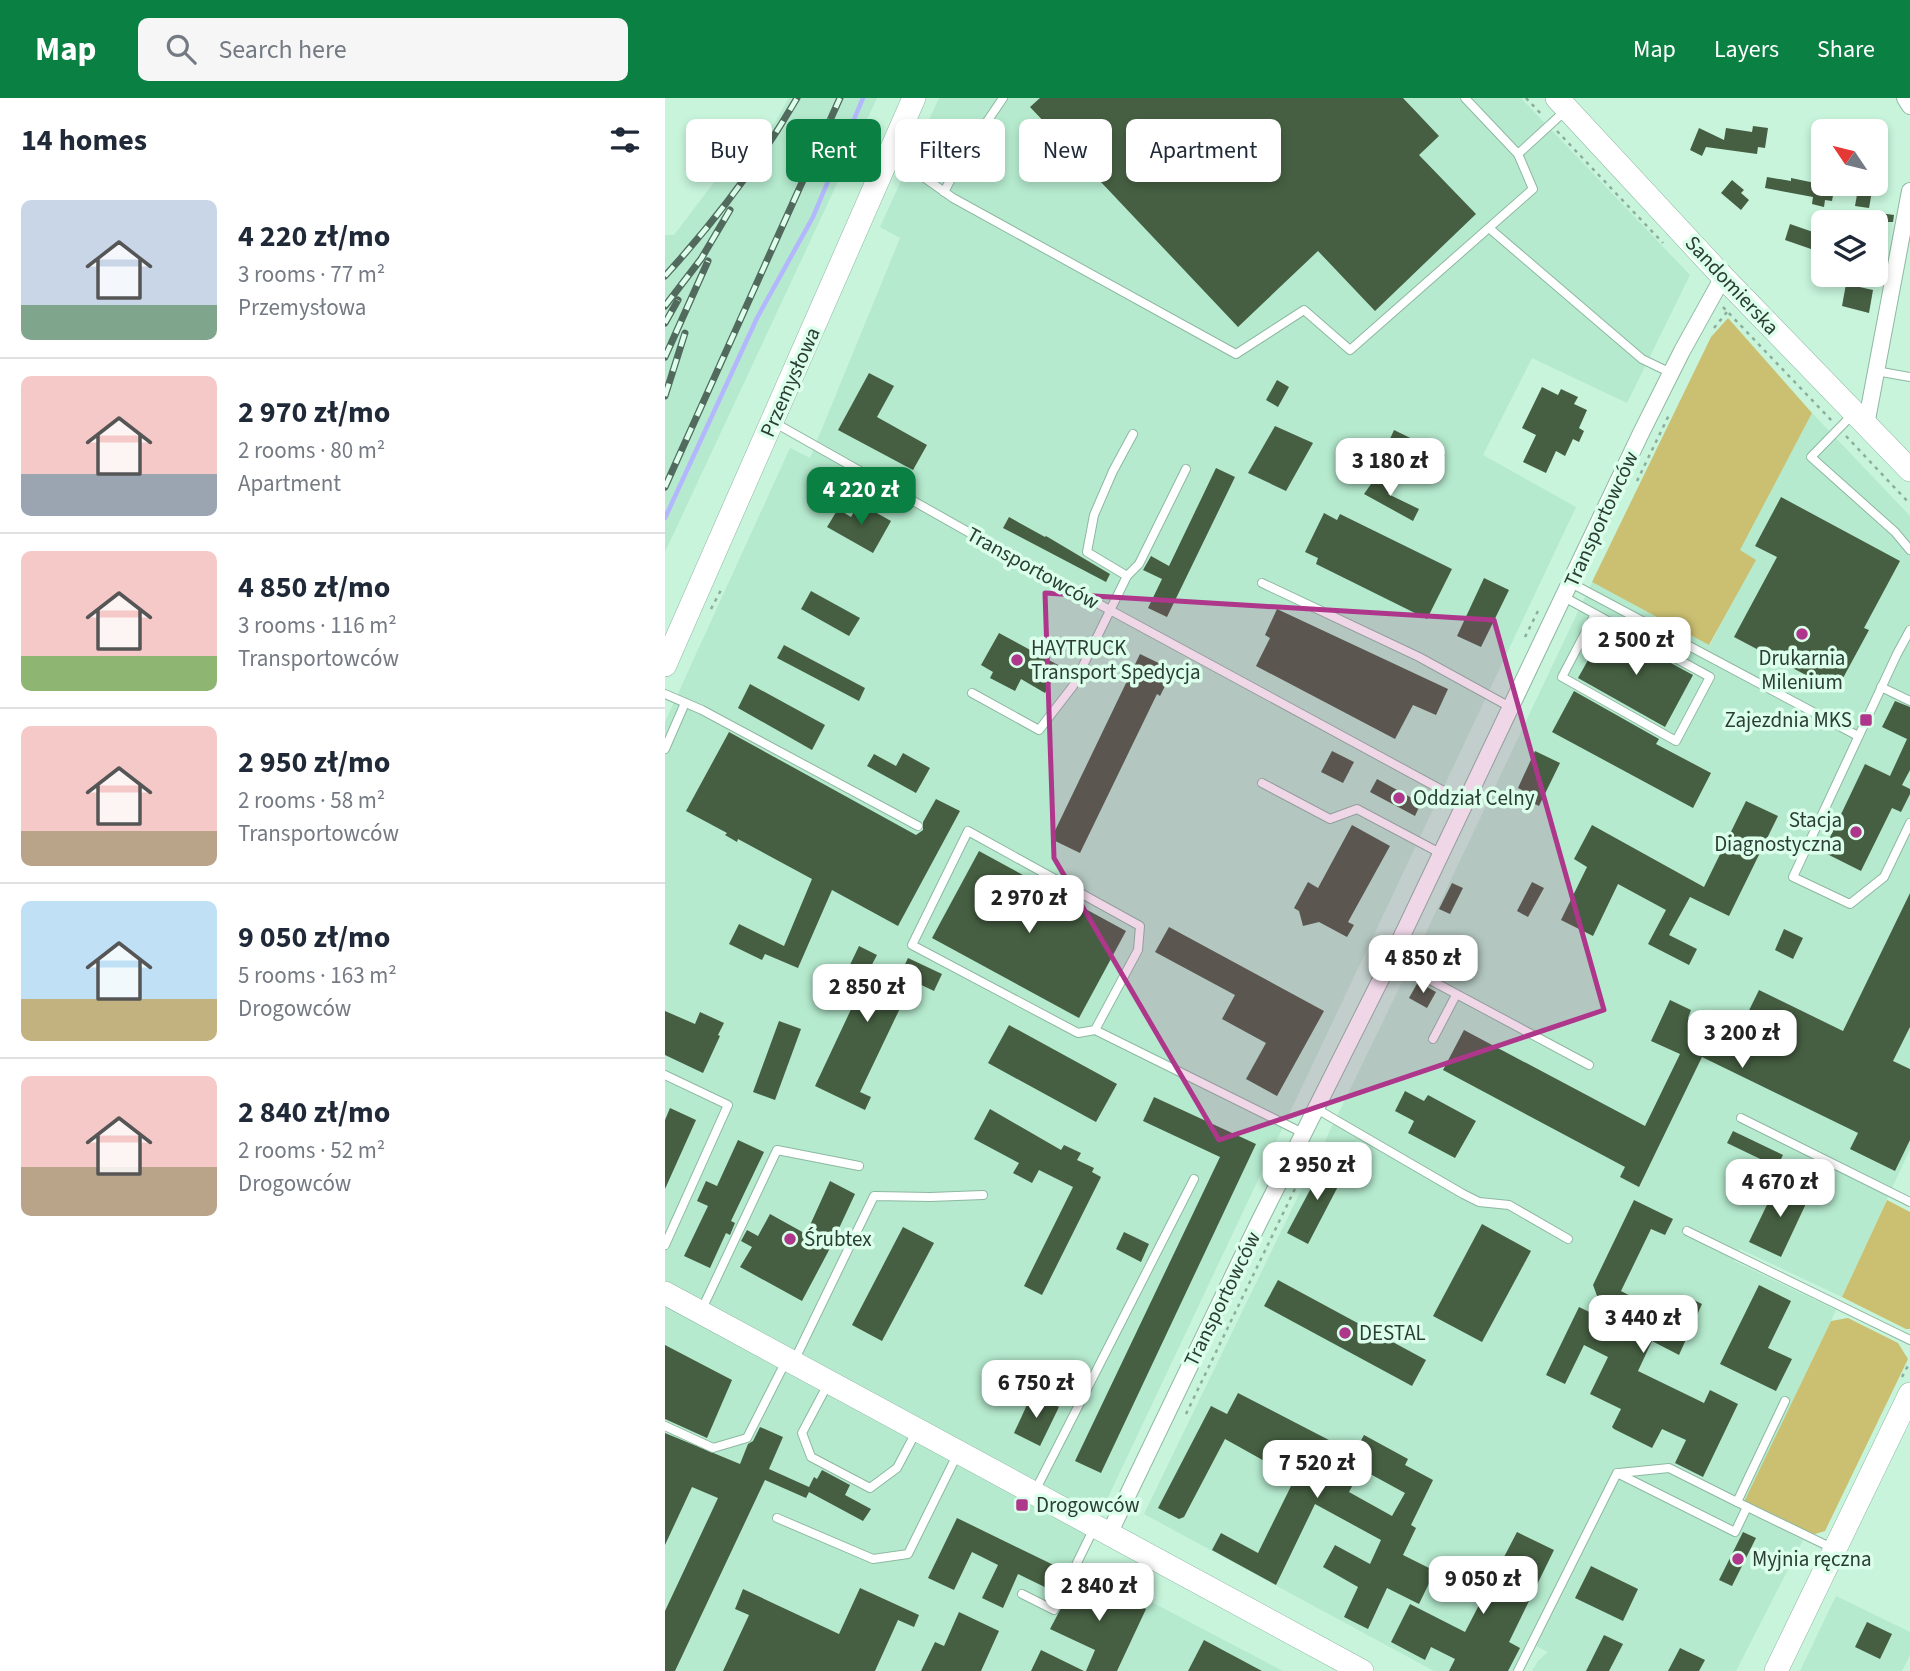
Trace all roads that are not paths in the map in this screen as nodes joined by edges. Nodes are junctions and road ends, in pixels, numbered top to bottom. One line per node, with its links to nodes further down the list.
1 (914, 98): 8 (street, Przemysłowa)
2 (1003, 98): 10 (lane)
3 (1465, 98): 7 (lane)
4 (1905, 98): 6 (street)
5 (1558, 106): 7 (lane); 12 (street, Sandomierska)
6 (1910, 106)
7 (1518, 154): 11 (lane)
8 (888, 157): 10 (lane); 16 (street, Przemysłowa)
9 (1910, 191): 13 (street)
10 (944, 192): 11 (lane)
11 (1489, 228): 14 (lane)
12 (1723, 277): 14 (street, Transportowców); 17 (street, Sandomierska)
13 (1876, 371): 15 (lane); 17 (street)
14 (1671, 373): 24 (street, Transportowców)
15 (1910, 377)
16 (772, 422): 25 (lane, Transportowców); 28 (street, Przemysłowa)
17 (1853, 422): 20 (street, Sandomierska); 21 (lane)
18 (1133, 434): 22 (lane)
19 (1186, 469): 22 (lane, Transportowców)
20 (1910, 470)
21 (1910, 550)
22 (1127, 576): 25 (lane, Transportowców)
23 (1262, 583): 34 (lane)
24 (1568, 590): 26 (lane); 34 (street, Transportowców); 35 (lane)
25 (1111, 610): 30 (lane, Transportowców); 38 (lane, Transportowców)
26 (1595, 614): 26 (lane)
27 (1910, 630): 29 (lane)
28 (665, 665)
29 (1881, 687): 32 (lane); 35 (lane)
30 (972, 693)
31 (665, 694): 33 (lane)
32 (1910, 701)
33 (685, 703): 36 (lane); 40 (lane)
34 (1510, 707): 38 (street, Transportowców)
35 (1858, 736): 39 (lane)
36 (665, 749)
37 (1262, 783): 41 (lane)
38 (1464, 802): 41 (street, Transportowców)
39 (1910, 823)
40 (918, 826)
41 (1440, 853): 42 (street, Transportowców)
42 (1391, 959): 43 (lane); 48 (street, Transportowców)
43 (1456, 995): 45 (lane); 46 (lane)
44 (1095, 1030): 44 (lane); 50 (lane)
45 (1433, 1039)
46 (1589, 1065)
47 (665, 1075): 57 (lane)
48 (1315, 1108): 50 (street, Transportowców); 56 (lane)
49 (1741, 1118): 54 (lane)
50 (1303, 1133): 73 (street, Transportowców)
51 (859, 1166): 59 (lane)
52 (1194, 1179): 69 (lane)
53 (983, 1195): 61 (lane)
54 (1910, 1202)
55 (1688, 1231): 60 (lane)
56 (1568, 1239)
57 (665, 1245)
58 (665, 1293): 59 (street)
59 (701, 1312): 61 (street)
60 (1910, 1340)
61 (790, 1360): 62 (street); 65 (lane)
62 (829, 1382): 66 (street); 66 (lane)
63 (1910, 1394): 74 (street)
64 (1785, 1401): 70 (lane)
65 (665, 1426)
66 (918, 1430): 67 (street)
67 (959, 1452): 69 (street); 72 (lane)
68 (1616, 1473): 70 (lane); 71 (lane); 77 (lane)
69 (1034, 1493): 73 (street)
70 (1737, 1502): 71 (lane)
71 (1747, 1507): 74 (lane)
72 (777, 1518)
73 (1102, 1530): 75 (lane); 76 (street)
74 (1835, 1549): 78 (street)
75 (1022, 1594)
76 (1362, 1671)
77 (1518, 1671)
78 (1776, 1671)

